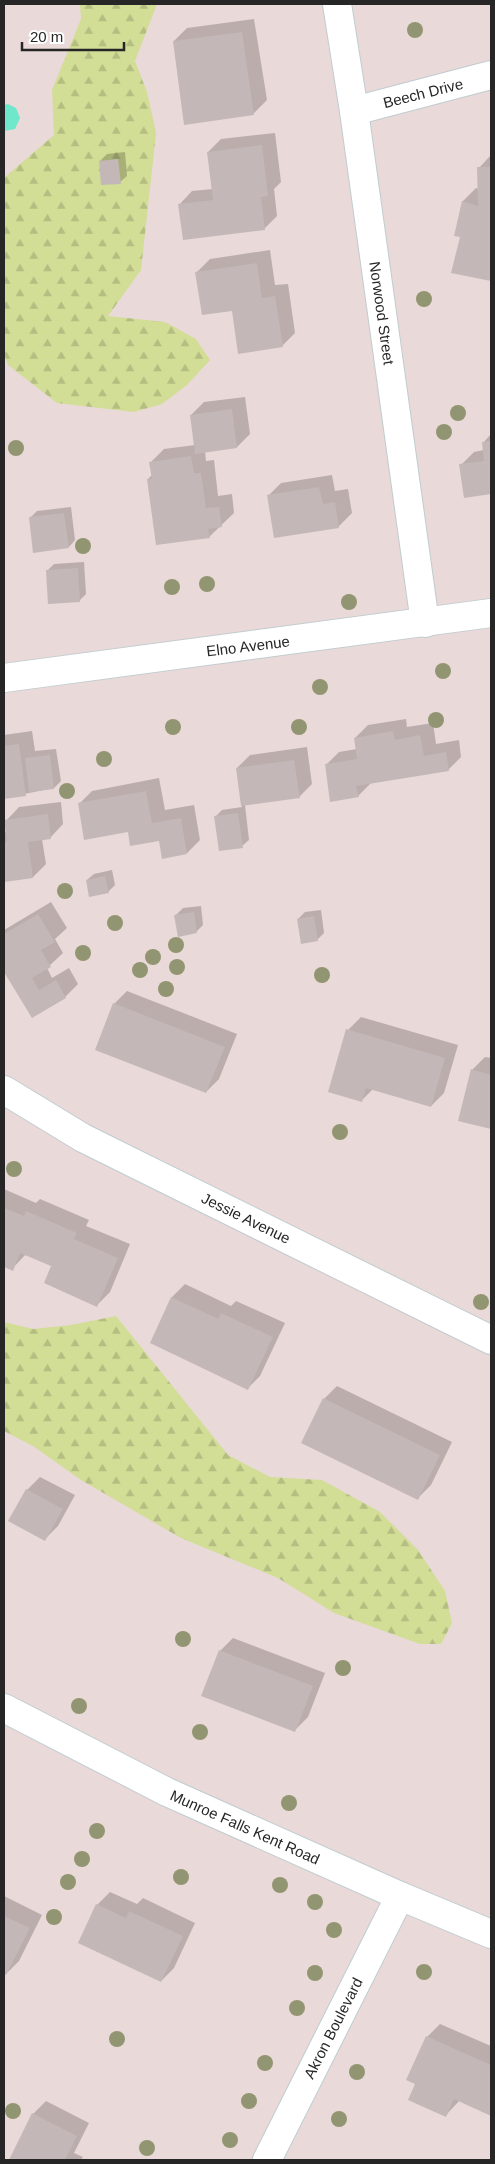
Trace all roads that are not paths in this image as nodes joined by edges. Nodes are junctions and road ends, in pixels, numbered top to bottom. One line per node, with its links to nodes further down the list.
1 (337, 4): 3 (street, Norwood Street)
2 (491, 75): 3 (street, Beech Drive)
3 (354, 111): 5 (street, Norwood Street)
4 (491, 613): 5 (street, Elno Avenue)
5 (425, 623): 6 (street, Elno Avenue)
6 (4, 678)
7 (4, 1090): 8 (street, Jessie Avenue)
8 (491, 1340)
9 (4, 1708): 10 (street, Munroe Falls Kent Road)
10 (400, 1896): 11 (street, Munroe Falls Kent Road); 12 (street, Akron Boulevard)
11 (491, 1934)
12 (267, 2160)

